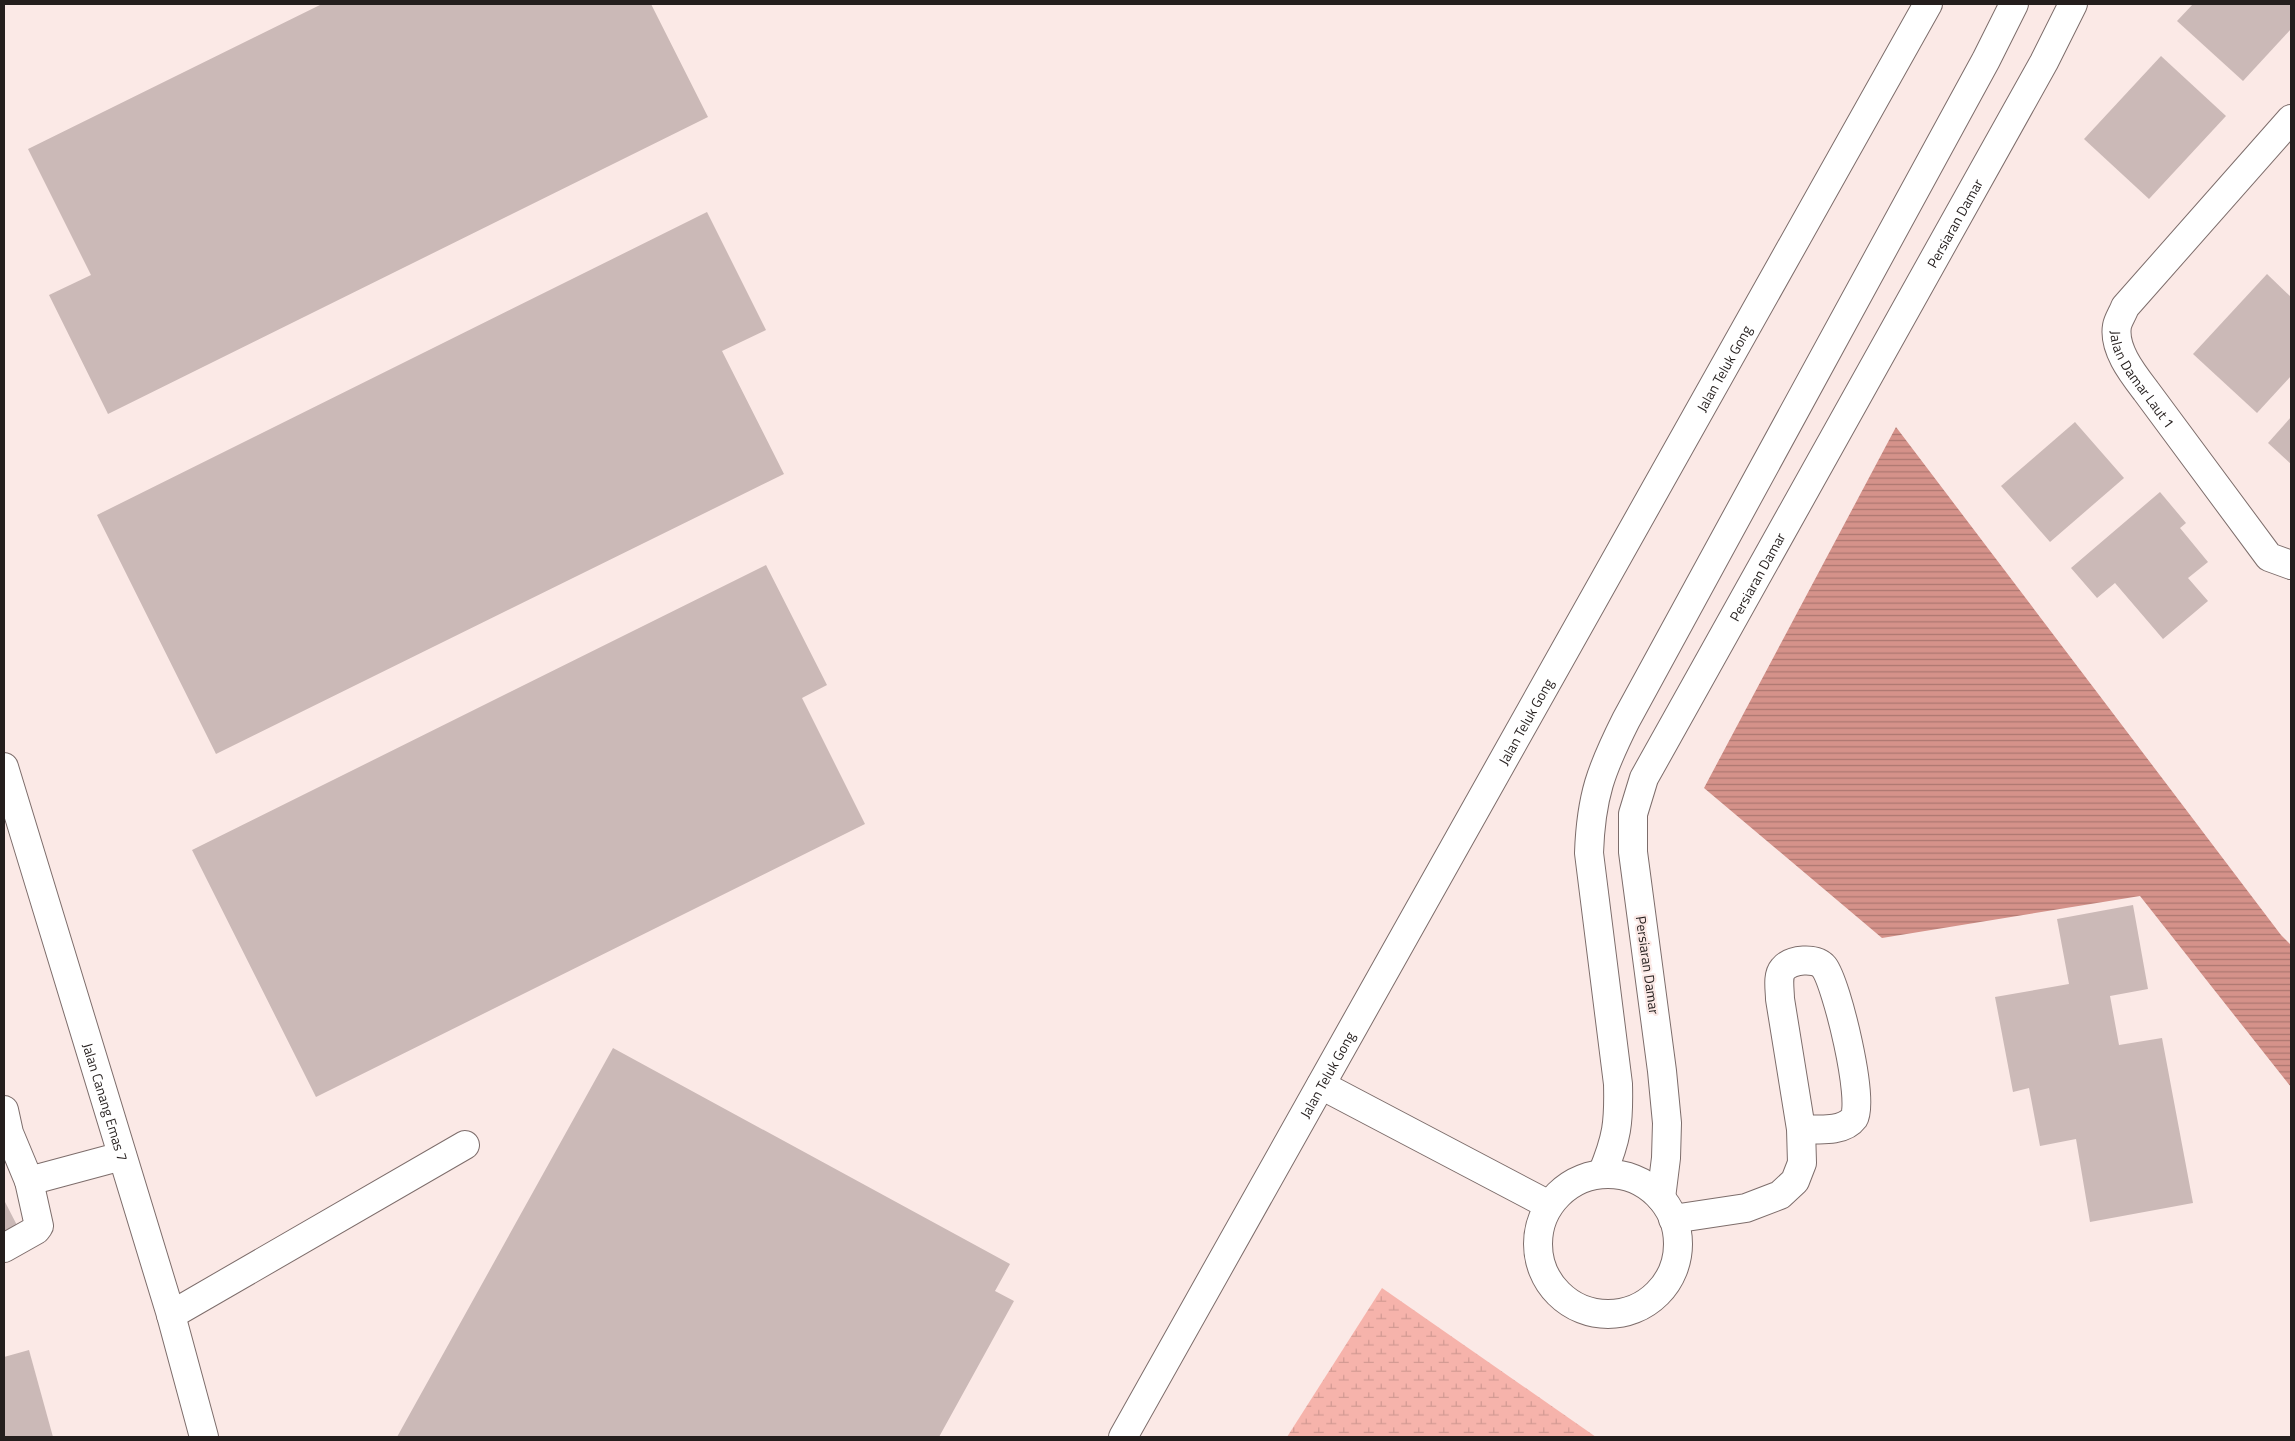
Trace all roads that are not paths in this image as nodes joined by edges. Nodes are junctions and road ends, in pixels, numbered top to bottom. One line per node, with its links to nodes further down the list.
1 (1928, 4): 7 (street, Jalan Teluk Gong)
2 (2014, 4): 12 (street)
3 (2073, 4): 15 (street, Persiaran Damar)
4 (2291, 119): 5 (street, Jalan Damar Laut 1)
5 (2291, 565)
6 (4, 767): 11 (street, Jalan Canang Emas 7)
7 (1321, 1085): 14 (street); 19 (street, Jalan Teluk Gong)
8 (4, 1110): 13 (street)
9 (1801, 1129): 9 (street); 15 (street)
10 (465, 1145): 17 (street)
11 (122, 1156): 13 (street); 17 (street, Jalan Canang Emas 7)
12 (1602, 1174): 14 (street); 15 (street)
13 (29, 1181): 16 (street)
14 (1549, 1205): 15 (street)
15 (1667, 1208)
16 (4, 1248)
17 (171, 1314): 18 (street, Jalan Canang Emas 7)
18 (204, 1437)
19 (1123, 1437)

